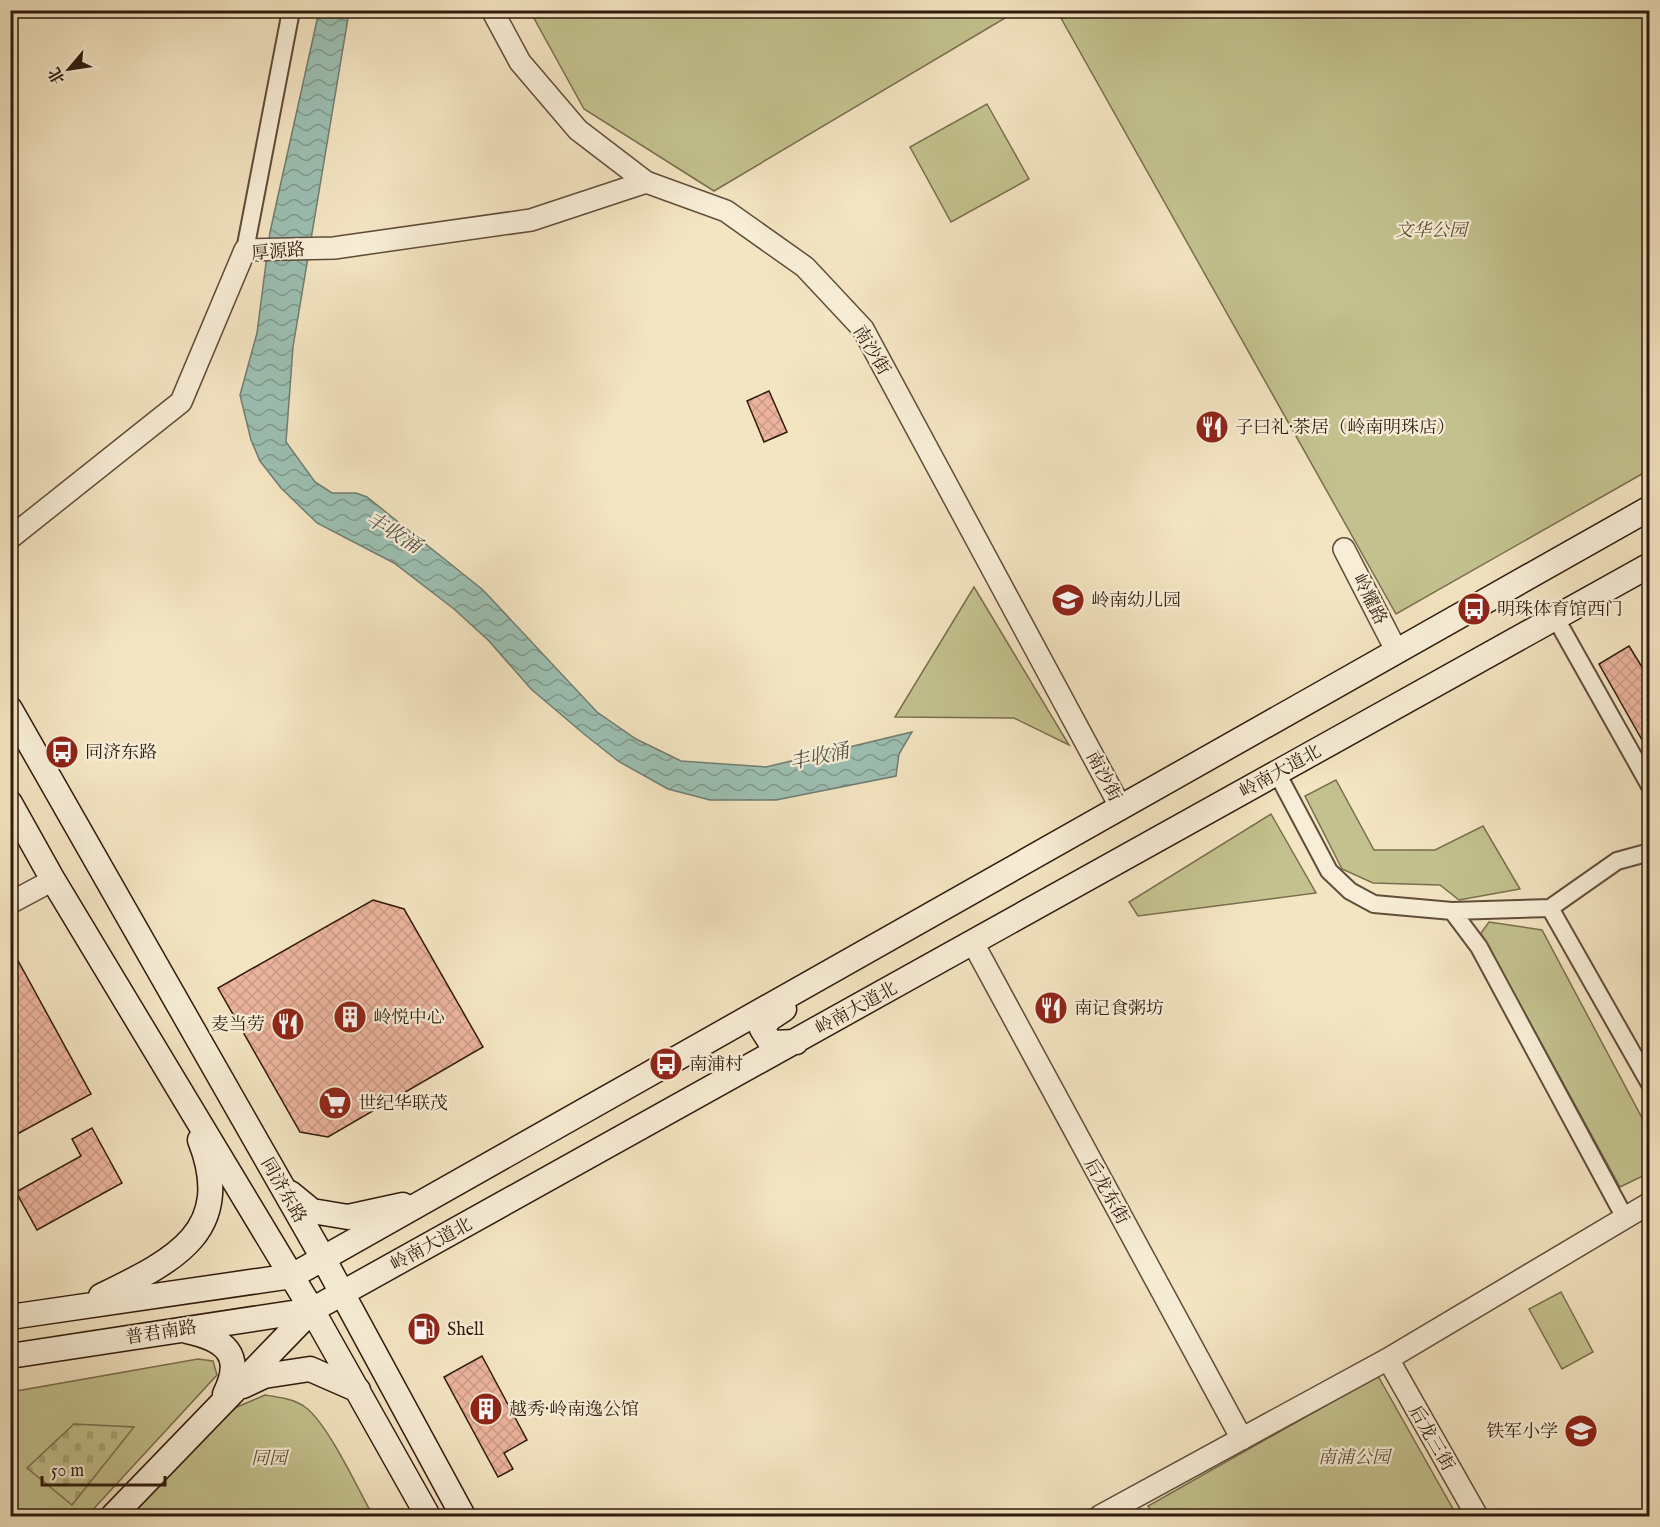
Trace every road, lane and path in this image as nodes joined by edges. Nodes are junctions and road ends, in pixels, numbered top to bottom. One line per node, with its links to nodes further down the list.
1 (492, 10): 3 (street, 南沙街)
2 (290, 16): 4 (street)
3 (646, 182): 4 (street, 厚源路); 15 (street, 南沙街)
4 (244, 250): 6 (street, 厚源路)
5 (1650, 508): 10 (main road)
6 (10, 538)
7 (1344, 549): 10 (street, 岭耀路)
8 (1650, 565): 9 (main road, 岭南大道北)
9 (1555, 617): 12 (main road, 岭南大道北); 13 (street)
10 (1396, 650): 15 (main road)
11 (10, 709): 26 (main road, 同济东路)
12 (1277, 773): 20 (street); 21 (main road, 岭南大道北)
13 (1650, 786)
14 (10, 802): 17 (main road, 同济东路)
15 (1121, 808): 22 (main road)
16 (1650, 852): 19 (street)
17 (54, 880): 18 (street); 25 (main road, 同济东路)
18 (10, 903)
19 (1550, 908): 20 (street); 24 (street)
20 (1452, 911): 29 (street)
21 (973, 943): 23 (main road, 岭南大道北); 41 (street, 后龙东街)
22 (842, 965): 23 (main road); 27 (main road)
23 (796, 1042): 32 (main road, 岭南大道北)
24 (1650, 1084)
25 (181, 1093): 31 (main road, 同济东路); 33 (main road)
26 (283, 1188): 27 (main road); 30 (main road, 同济东路)
27 (426, 1200): 30 (main road)
28 (1650, 1203): 29 (street)
29 (1625, 1218): 38 (street)
30 (323, 1258): 31 (main road); 32 (main road, 同济东路)
31 (292, 1276): 33 (main road, 普君南路); 34 (main road, 同济东路)
32 (342, 1294): 34 (main road, 岭南大道北); 45 (main road, 同济东路)
33 (80, 1307): 35 (main road, 普君南路)
34 (312, 1310): 36 (main road, 普君南路); 39 (main road, 同济东路); 40 (main road, 岭南大道北)
35 (10, 1317)
36 (178, 1329): 37 (main road, 普君南路); 40 (main road)
37 (10, 1356)
38 (1388, 1359): 41 (street); 47 (street, 后龙三街)
39 (358, 1390): 40 (main road); 44 (main road, 同济东路)
40 (223, 1399): 43 (main road, 岭南大道北)
41 (1242, 1439): 42 (street)
42 (1135, 1508): 46 (street)
43 (112, 1516)
44 (428, 1516)
45 (463, 1516)
46 (1100, 1516)
47 (1477, 1516)

